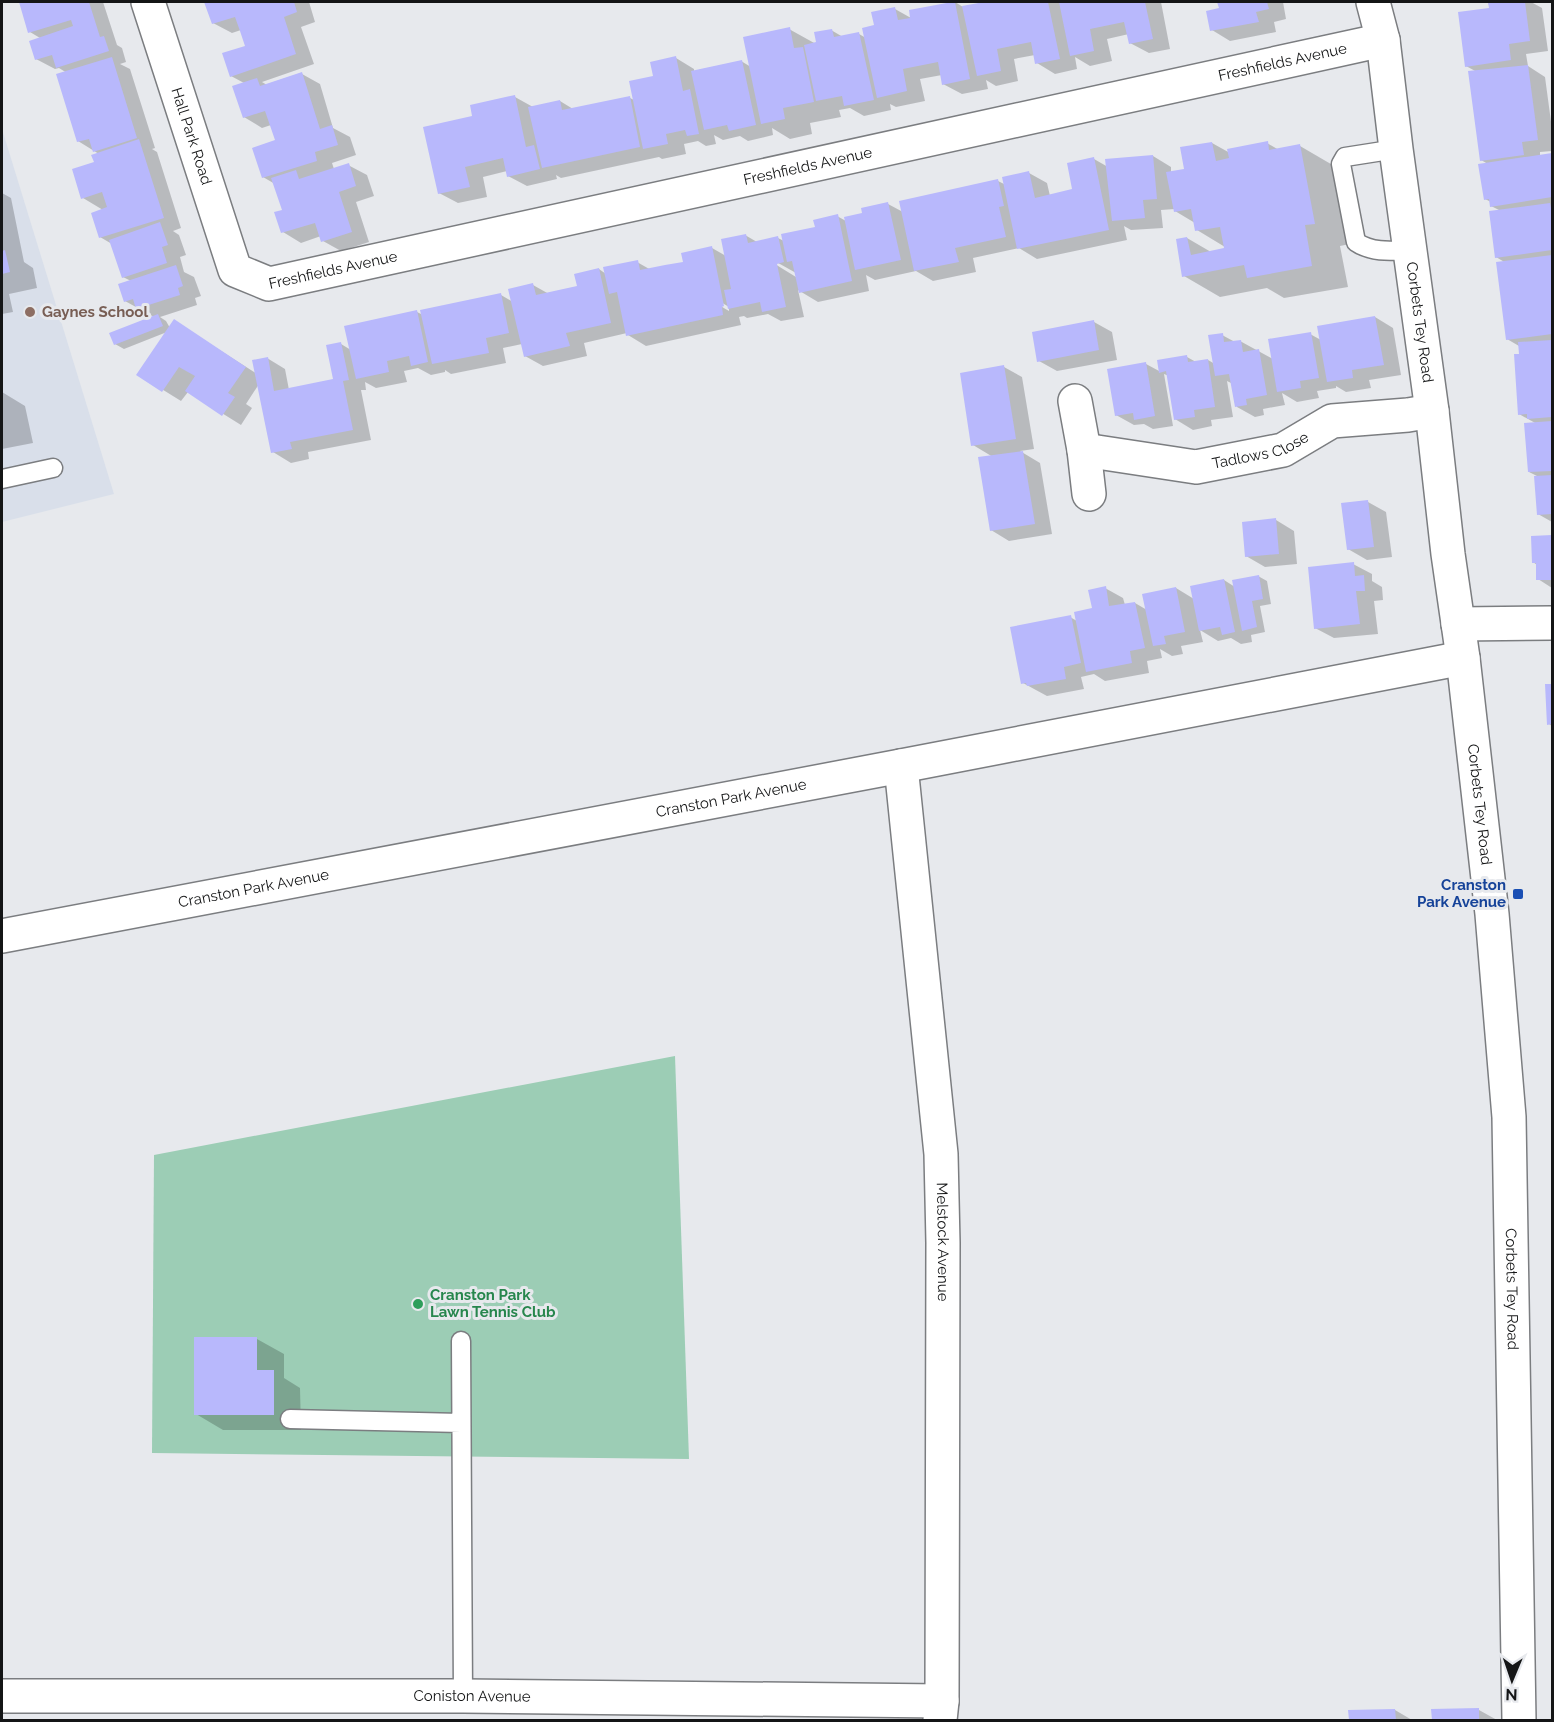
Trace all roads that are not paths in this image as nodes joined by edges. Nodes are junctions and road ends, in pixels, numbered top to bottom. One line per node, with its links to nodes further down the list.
1 (148, 2): 6 (street, Hall Park Road)
2 (1372, 2): 3 (street, Corbets Tey Road)
3 (1383, 39): 4 (street, Corbets Tey Road); 6 (street, Freshfields Avenue)
4 (1396, 148): 5 (street, Corbets Tey Road); 5 (lane)
5 (1410, 250): 8 (street, Corbets Tey Road)
6 (235, 270)
7 (1075, 401): 9 (street)
8 (1432, 411): 9 (street, Tadlows Close); 14 (street, Corbets Tey Road)
9 (1084, 450): 12 (street)
10 (53, 468): 11 (lane)
11 (2, 479)
12 (1089, 494)
13 (1552, 622): 14 (street)
14 (1458, 624): 15 (street, Corbets Tey Road)
15 (1462, 658): 16 (street, Cranston Park Avenue); 24 (street, Corbets Tey Road)
16 (901, 766): 17 (street, Cranston Park Avenue); 23 (street, Melstock Avenue)
17 (2, 936)
18 (460, 1341): 20 (lane)
19 (290, 1419): 20 (lane)
20 (461, 1423): 22 (lane)
21 (2, 1696): 22 (street, Coniston Avenue)
22 (463, 1696): 23 (street, Coniston Avenue)
23 (941, 1711)
24 (1519, 1720)

